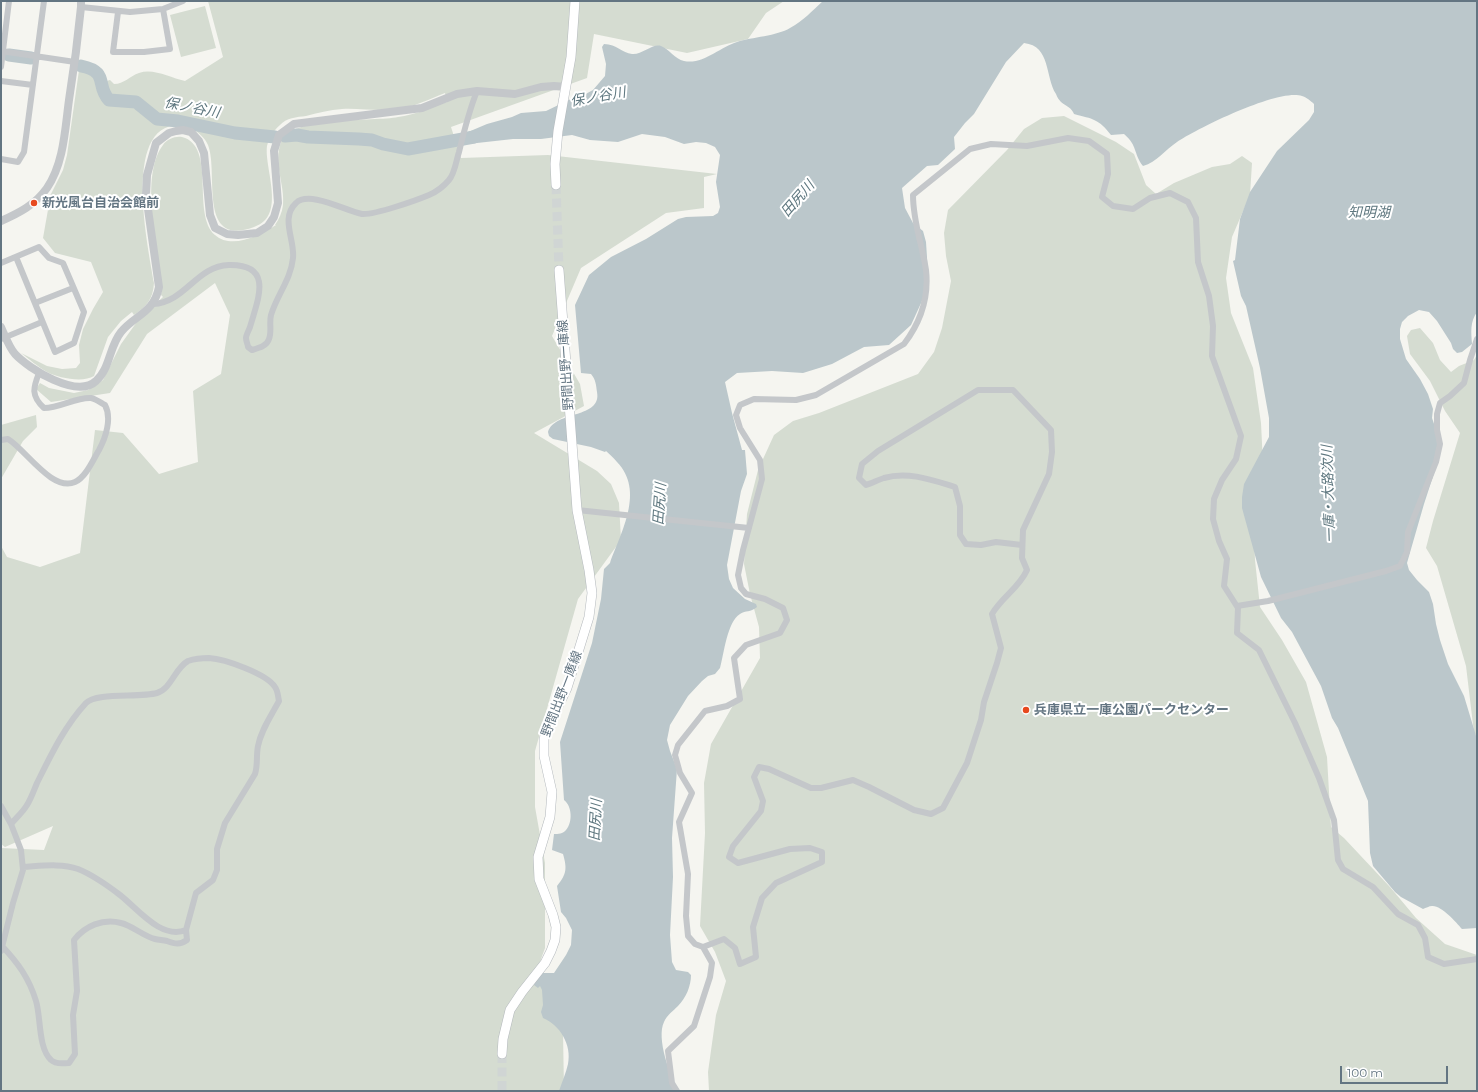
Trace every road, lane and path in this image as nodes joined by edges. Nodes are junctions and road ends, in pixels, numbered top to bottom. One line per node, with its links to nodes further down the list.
1 (9, 1): 7 (street)
2 (44, 1): 10 (street)
3 (183, 1): 6 (street)
4 (576, 1): 15 (main road)
5 (81, 4): 8 (street); 11 (street)
6 (163, 10): 8 (street); 8 (street)
7 (4, 12): 9 (street)
8 (118, 12)
9 (2, 51): 10 (street); 12 (street)
10 (37, 56): 11 (street); 14 (street)
11 (75, 62): 19 (street)
12 (1, 67)
13 (1, 81): 14 (street)
14 (33, 85): 17 (street)
15 (566, 87): 16 (street); 18 (main road)
16 (477, 91): 25 (street); 25 (street)
17 (1, 159)
18 (556, 185)
19 (1, 221)
20 (16, 257): 21 (street); 23 (street); 24 (street)
21 (1, 263)
22 (559, 270): 32 (main road, 野間出野一庫線)
23 (74, 288): 24 (street); 26 (street)
24 (35, 304): 26 (street)
25 (153, 304): 30 (street)
26 (42, 322): 28 (street)
27 (1, 327): 28 (street)
28 (3, 338): 30 (street)
29 (1477, 339): 35 (street)
30 (39, 373): 31 (street)
31 (1, 440)
32 (577, 510): 33 (street); 43 (main road, 野間出野一庫線)
33 (749, 528): 35 (street); 40 (street)
34 (1022, 545): 34 (street); 40 (street)
35 (1237, 606): 42 (street)
36 (1, 806): 37 (street)
37 (11, 824): 38 (street); 39 (street)
38 (23, 867): 39 (street); 41 (street)
39 (186, 930): 41 (street)
40 (703, 947): 44 (street)
41 (2, 948)
42 (1477, 959)
43 (502, 1054)
44 (677, 1091)

